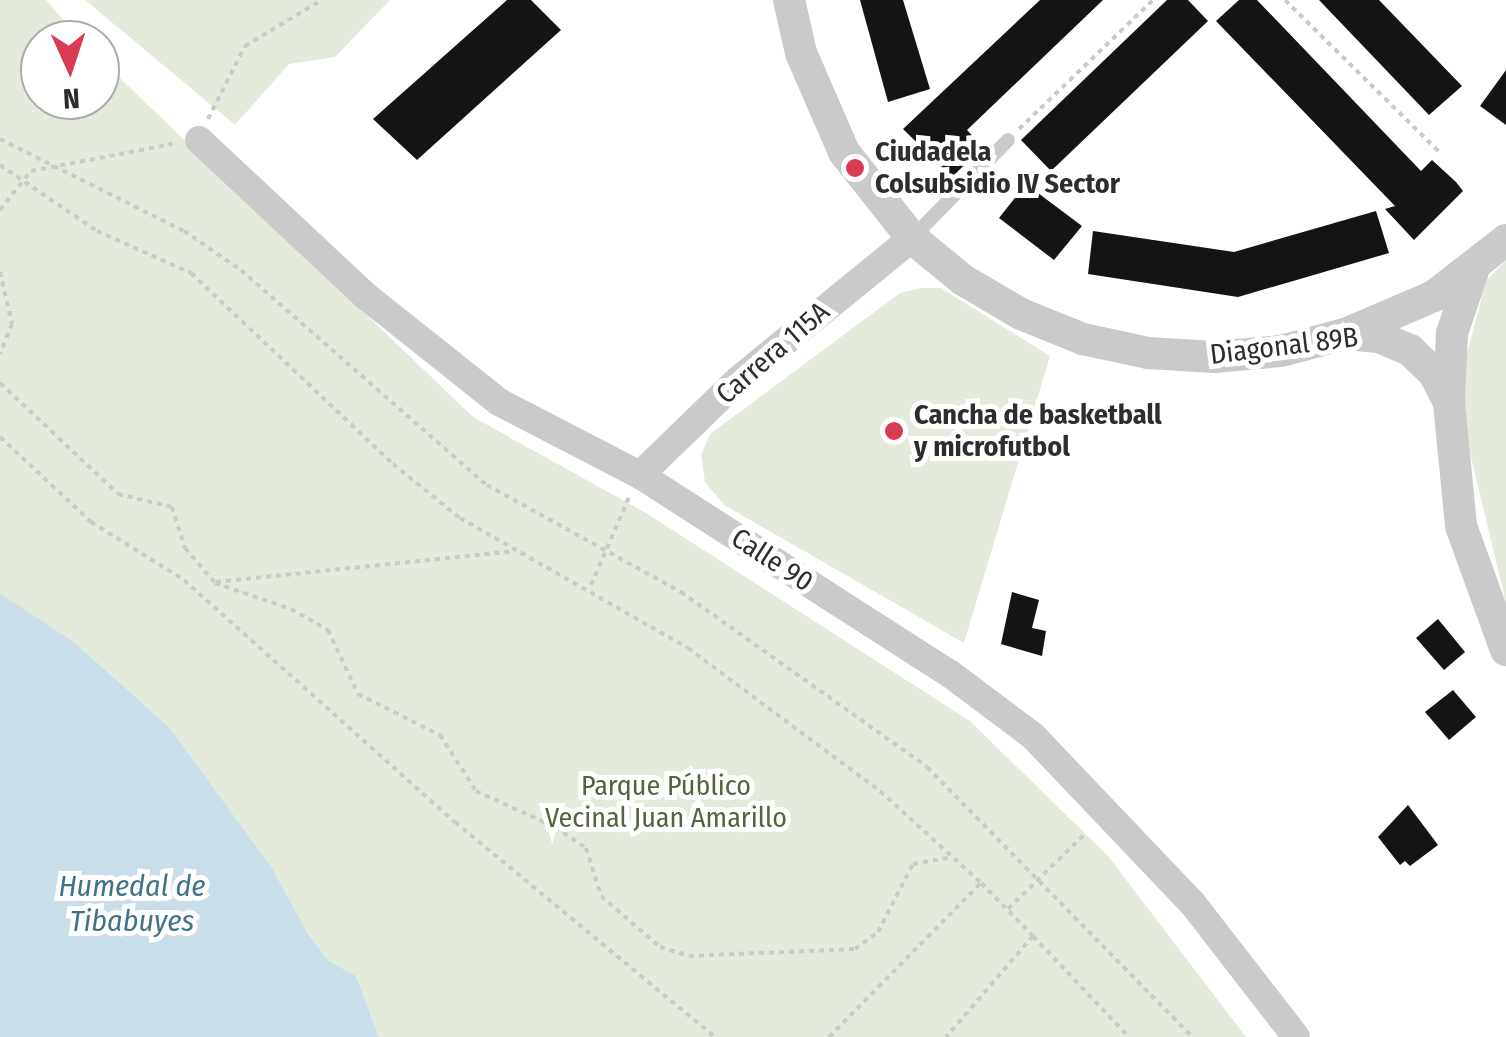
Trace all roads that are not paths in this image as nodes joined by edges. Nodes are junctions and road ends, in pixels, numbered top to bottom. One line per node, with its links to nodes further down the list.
1 (789, 0): 4 (street, Diagonal 89B)
2 (199, 140): 9 (street, Calle 90)
3 (1008, 140): 4 (lane)
4 (912, 238): 7 (street, Diagonal 89B); 9 (street, Carrera 115A)
5 (1506, 240): 6 (street)
6 (1474, 268): 7 (street); 8 (street, Diagonal 89B)
7 (1346, 334): 8 (street, Diagonal 89B)
8 (1449, 403): 10 (street, Diagonal 89B)
9 (640, 475): 11 (street, Calle 90)
10 (1506, 650)
11 (1296, 1037)

